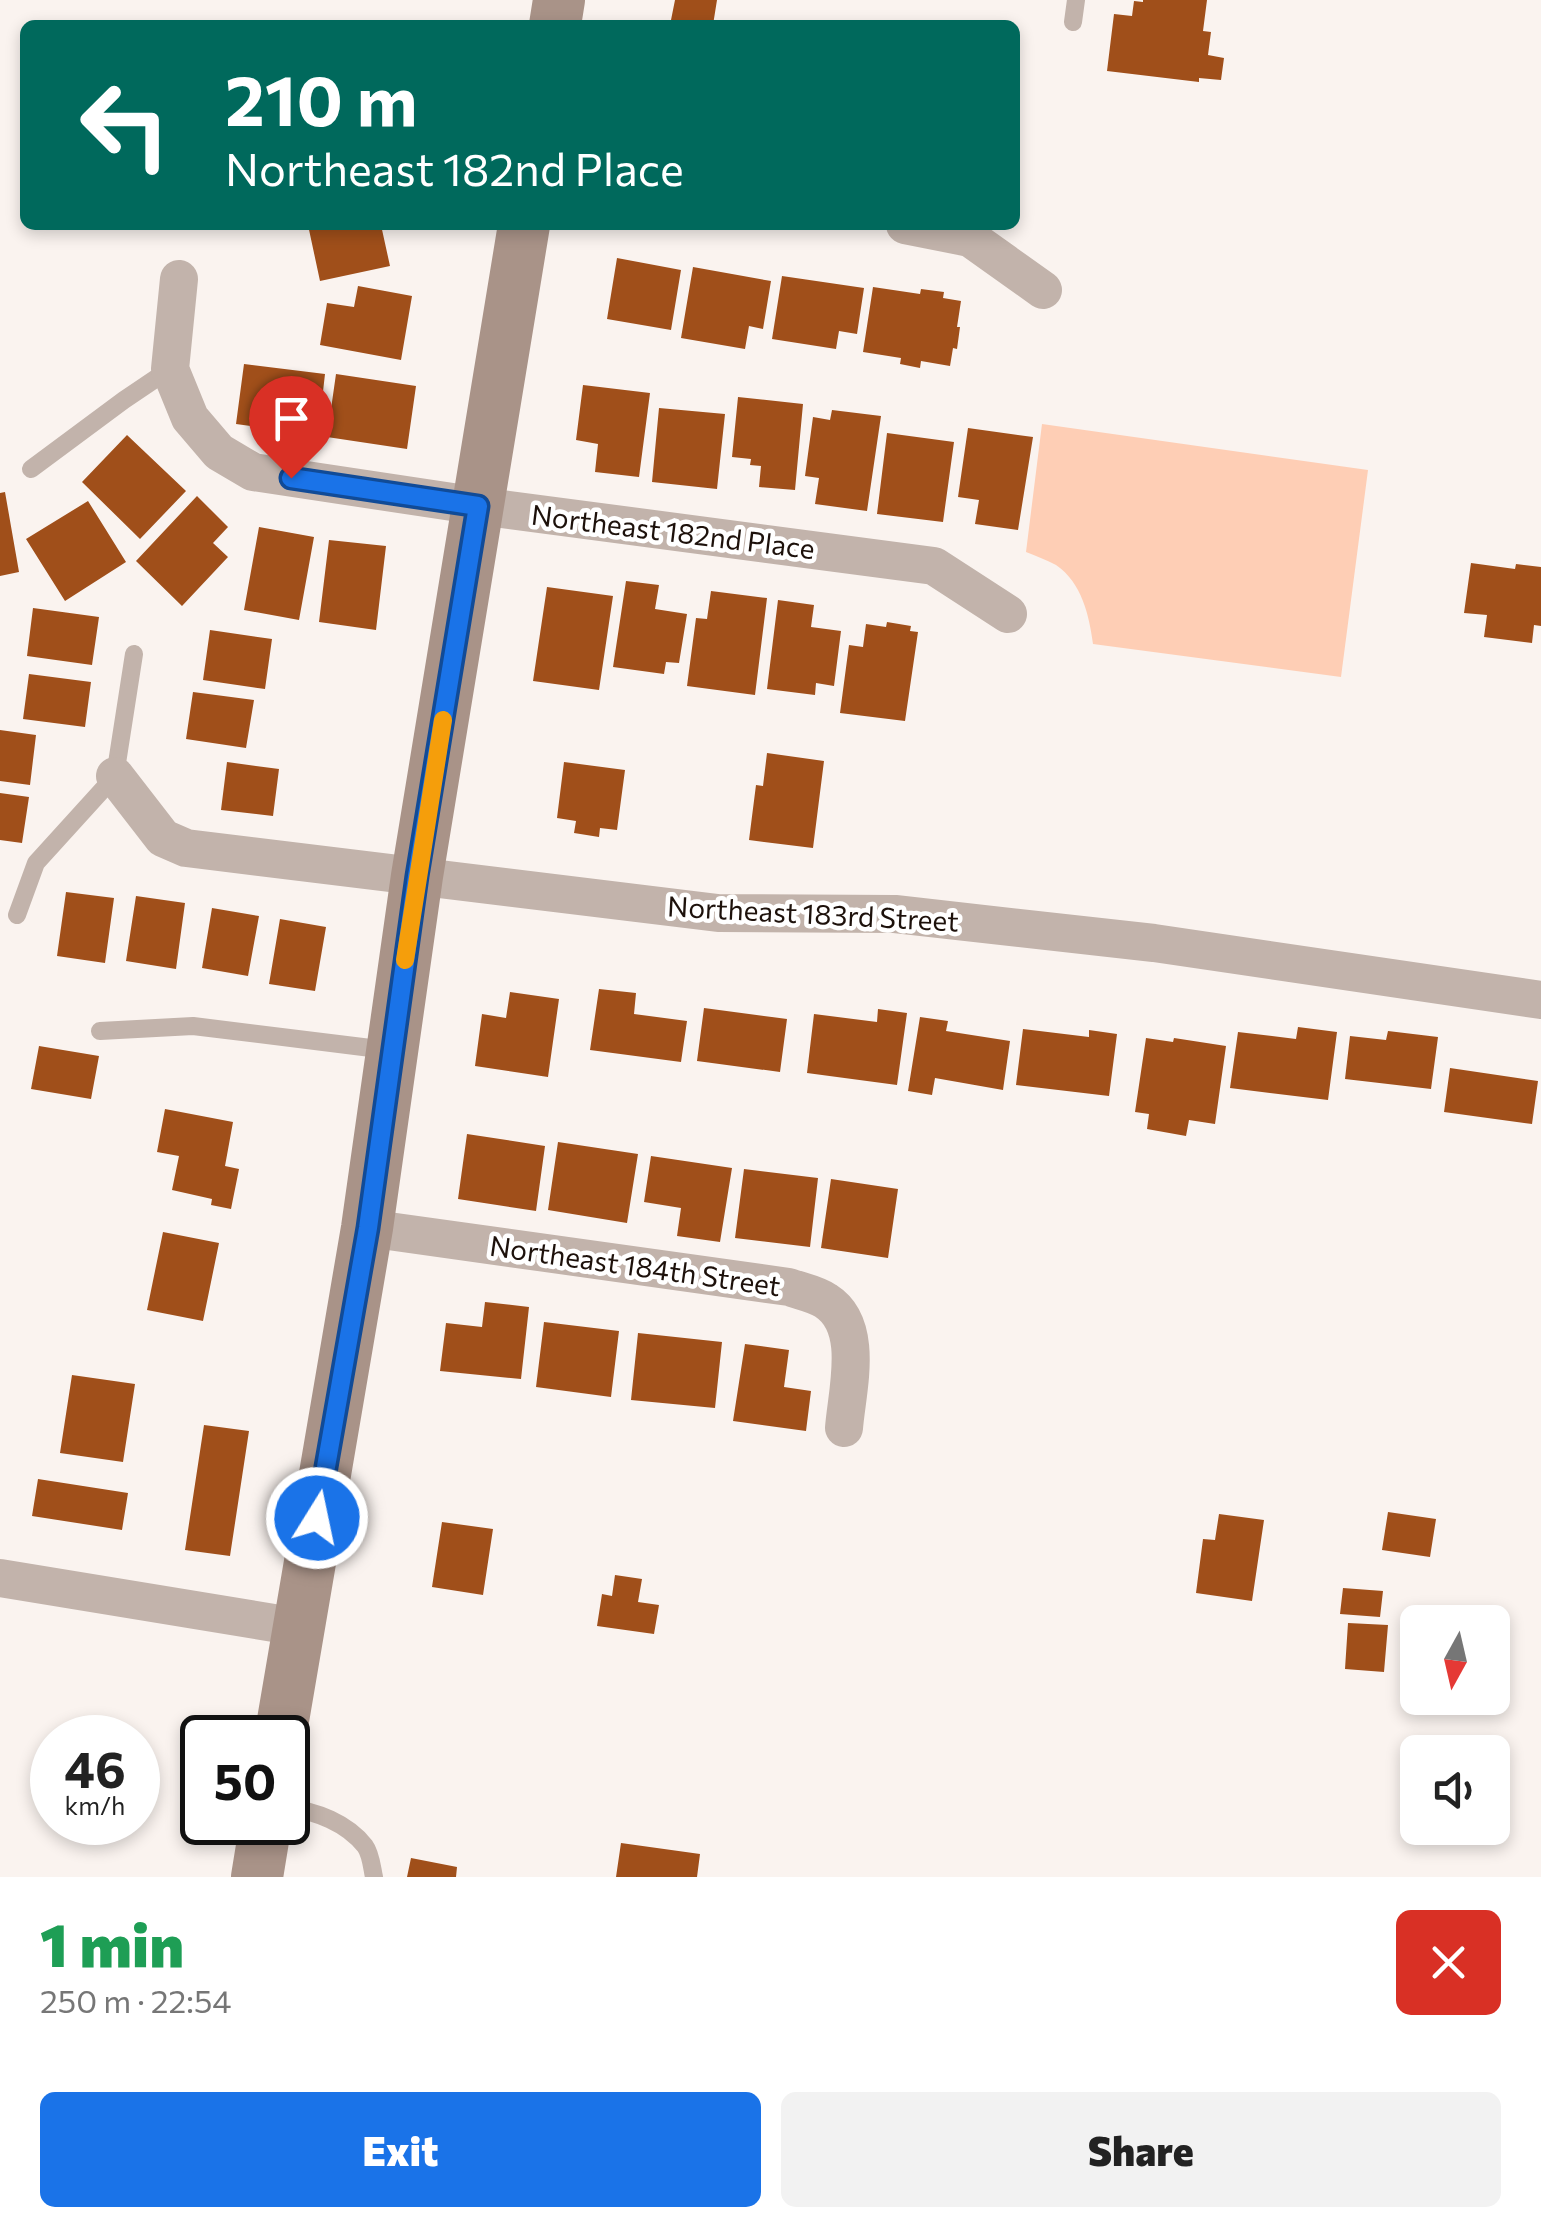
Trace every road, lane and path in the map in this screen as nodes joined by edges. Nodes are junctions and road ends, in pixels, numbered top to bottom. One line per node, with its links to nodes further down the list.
1 (1076, 0): 2 (lane)
2 (1073, 22)
3 (523, 230): 9 (main road)
4 (930, 230): 6 (street)
5 (179, 279): 7 (street, Northeast 182nd Place)
6 (1044, 290)
7 (170, 369): 8 (lane); 9 (street, Northeast 182nd Place)
8 (31, 469)
9 (478, 506): 10 (street, Northeast 182nd Place); 13 (main road)
10 (1008, 614)
11 (134, 654): 12 (lane)
12 (115, 776): 13 (street, Northeast 183rd Street); 14 (lane)
13 (417, 876): 15 (street, Northeast 183rd Street); 17 (main road)
14 (17, 915)
15 (1541, 1000)
16 (100, 1031): 17 (lane)
17 (392, 1050): 18 (main road)
18 (368, 1228): 19 (street, Northeast 184th Street); 21 (main road)
19 (844, 1428)
20 (0, 1578): 21 (street)
21 (298, 1627): 22 (main road)
22 (284, 1715)
23 (310, 1812): 26 (lane)
24 (262, 1845): 25 (main road)
25 (257, 1877)
26 (374, 1877)

